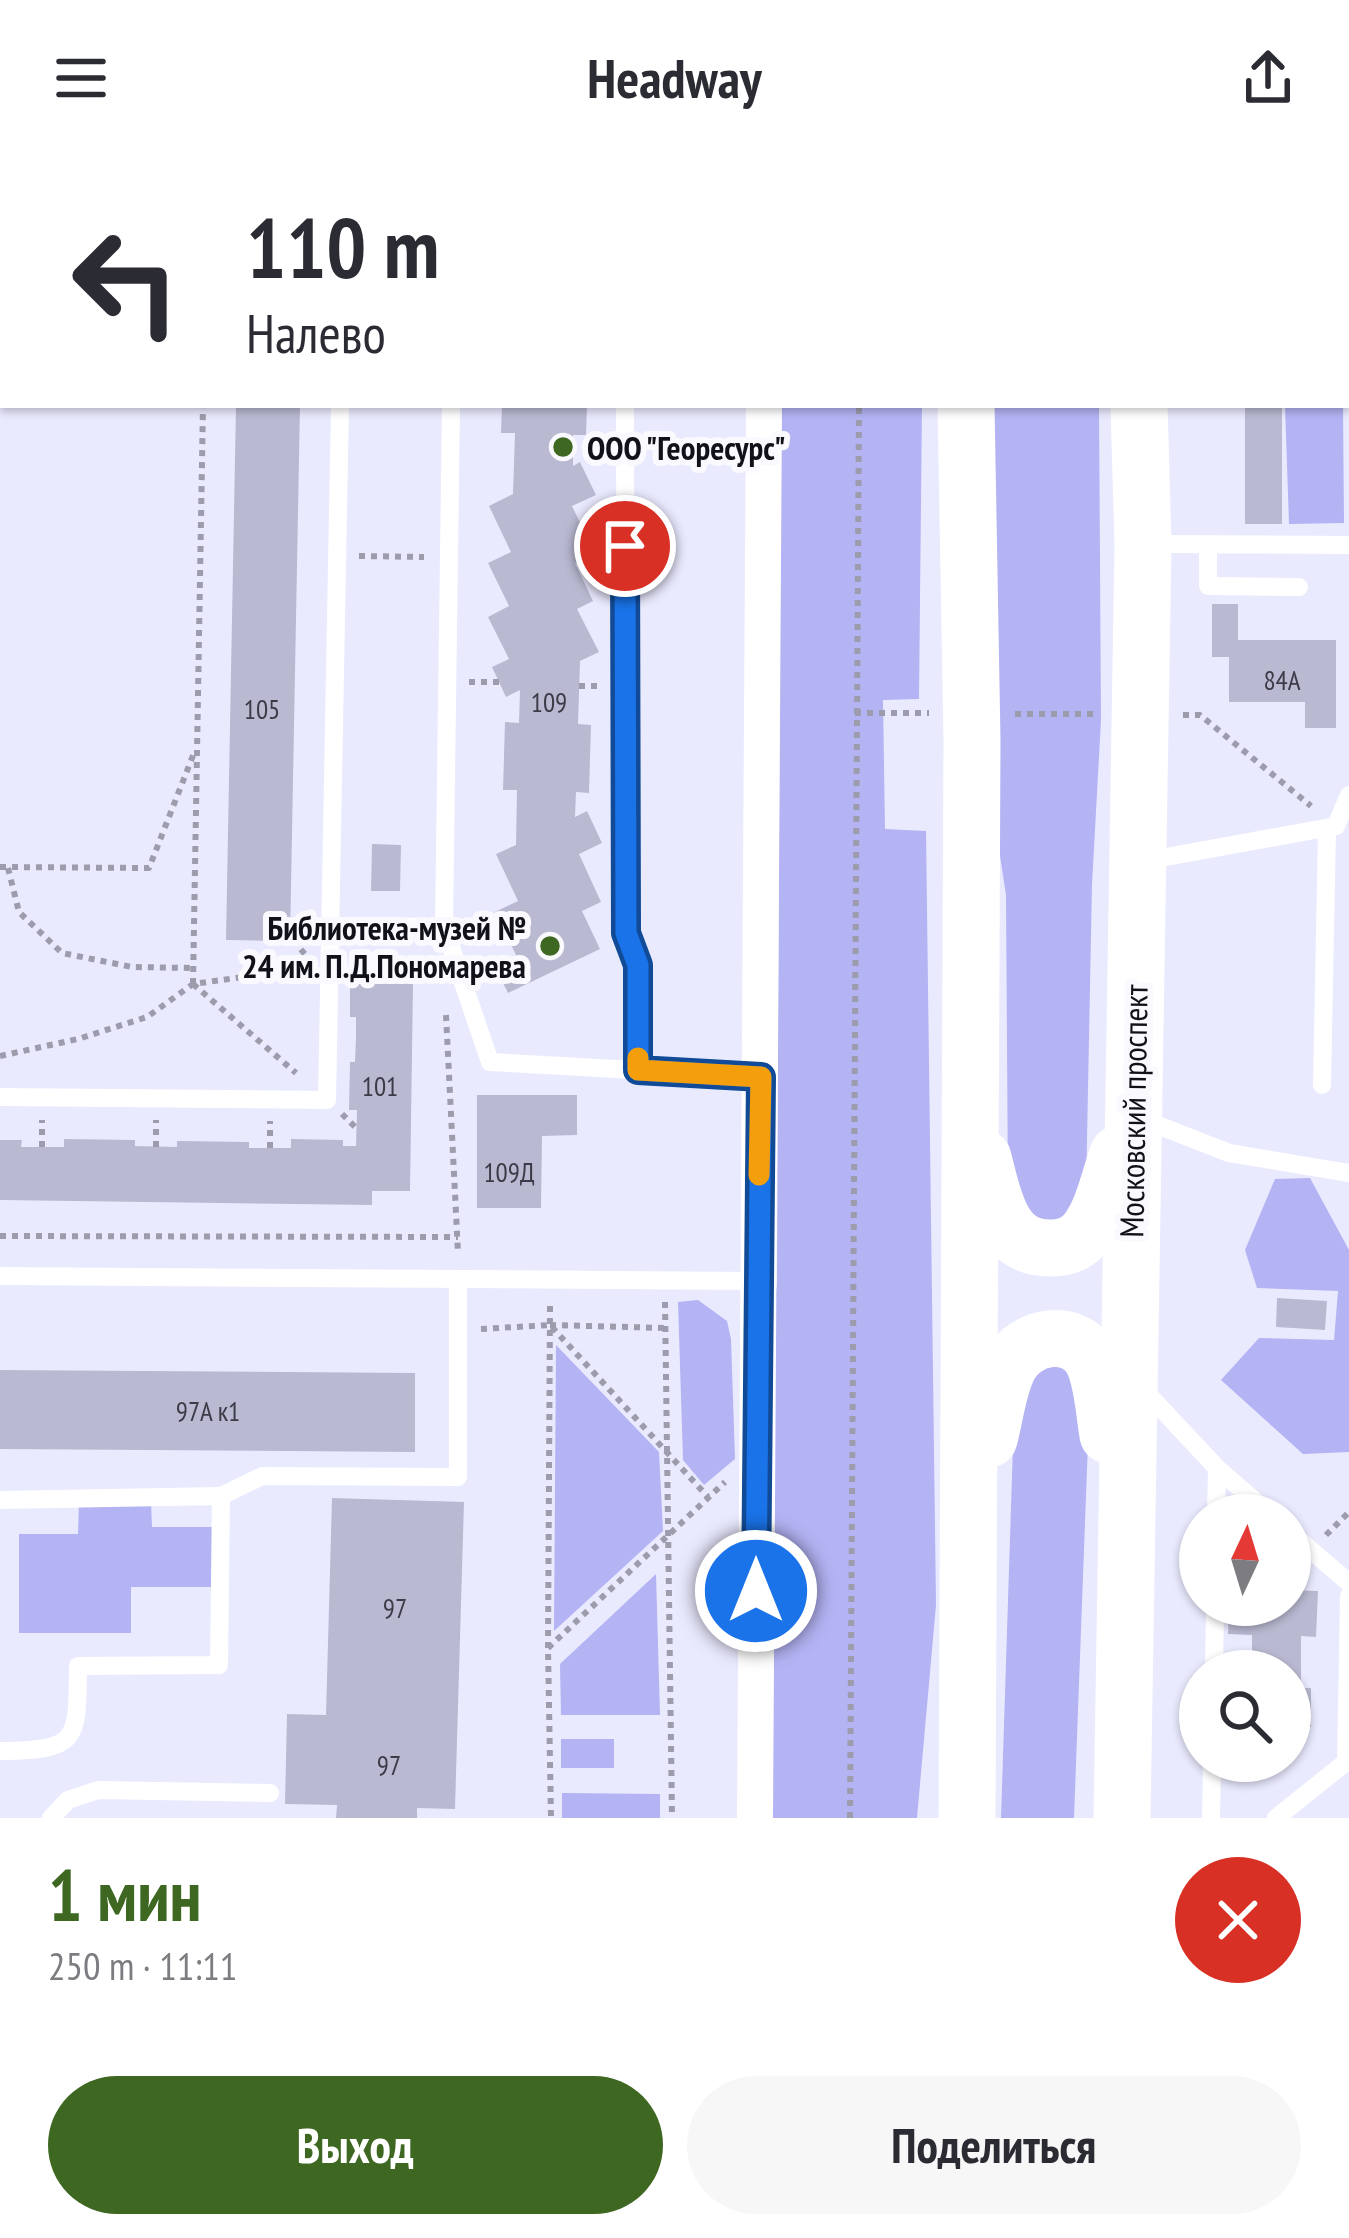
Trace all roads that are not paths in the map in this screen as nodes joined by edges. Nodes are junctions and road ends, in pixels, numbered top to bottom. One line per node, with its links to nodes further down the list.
1 (340, 408): 14 (lane)
2 (451, 408): 15 (lane)
3 (625, 408): 16 (lane)
4 (764, 408): 17 (street)
5 (966, 408): 20 (main road)
6 (1139, 408): 7 (main road, Московский проспект)
7 (1143, 544): 8 (lane); 13 (main road, Московский проспект)
8 (1208, 545): 9 (lane); 10 (lane)
9 (1349, 545)
10 (1299, 586)
11 (1349, 795): 12 (lane)
12 (1331, 827): 13 (lane); 18 (lane)
13 (1137, 862): 21 (main road, Московский проспект)
14 (330, 926): 15 (lane); 19 (lane)
15 (445, 927): 16 (lane)
16 (638, 1070): 17 (lane)
17 (761, 1077): 25 (street)
18 (1322, 1084)
19 (0, 1097)
20 (970, 1108): 21 (main road); 32 (main road)
21 (1132, 1115): 22 (lane); 26 (main road, Московский проспект)
22 (1349, 1173)
23 (0, 1276): 24 (lane)
24 (458, 1279): 25 (lane); 30 (lane)
25 (756, 1281): 41 (street)
26 (1131, 1376): 27 (lane); 33 (main road, Московский проспект)
27 (1217, 1468): 28 (lane); 29 (lane)
28 (1216, 1494)
29 (1247, 1494)
30 (221, 1496): 31 (lane); 37 (lane)
31 (0, 1500)
32 (967, 1524): 33 (main road); 42 (main road)
33 (1126, 1534): 43 (main road, Московский проспект)
34 (1311, 1550): 35 (lane)
35 (1349, 1583)
36 (1349, 1596): 45 (lane)
37 (0, 1751)
38 (1212, 1782): 44 (lane)
39 (270, 1793): 40 (lane)
40 (52, 1818)
41 (754, 1818)
42 (967, 1818)
43 (1122, 1818)
44 (1211, 1818)
45 (1276, 1818)

